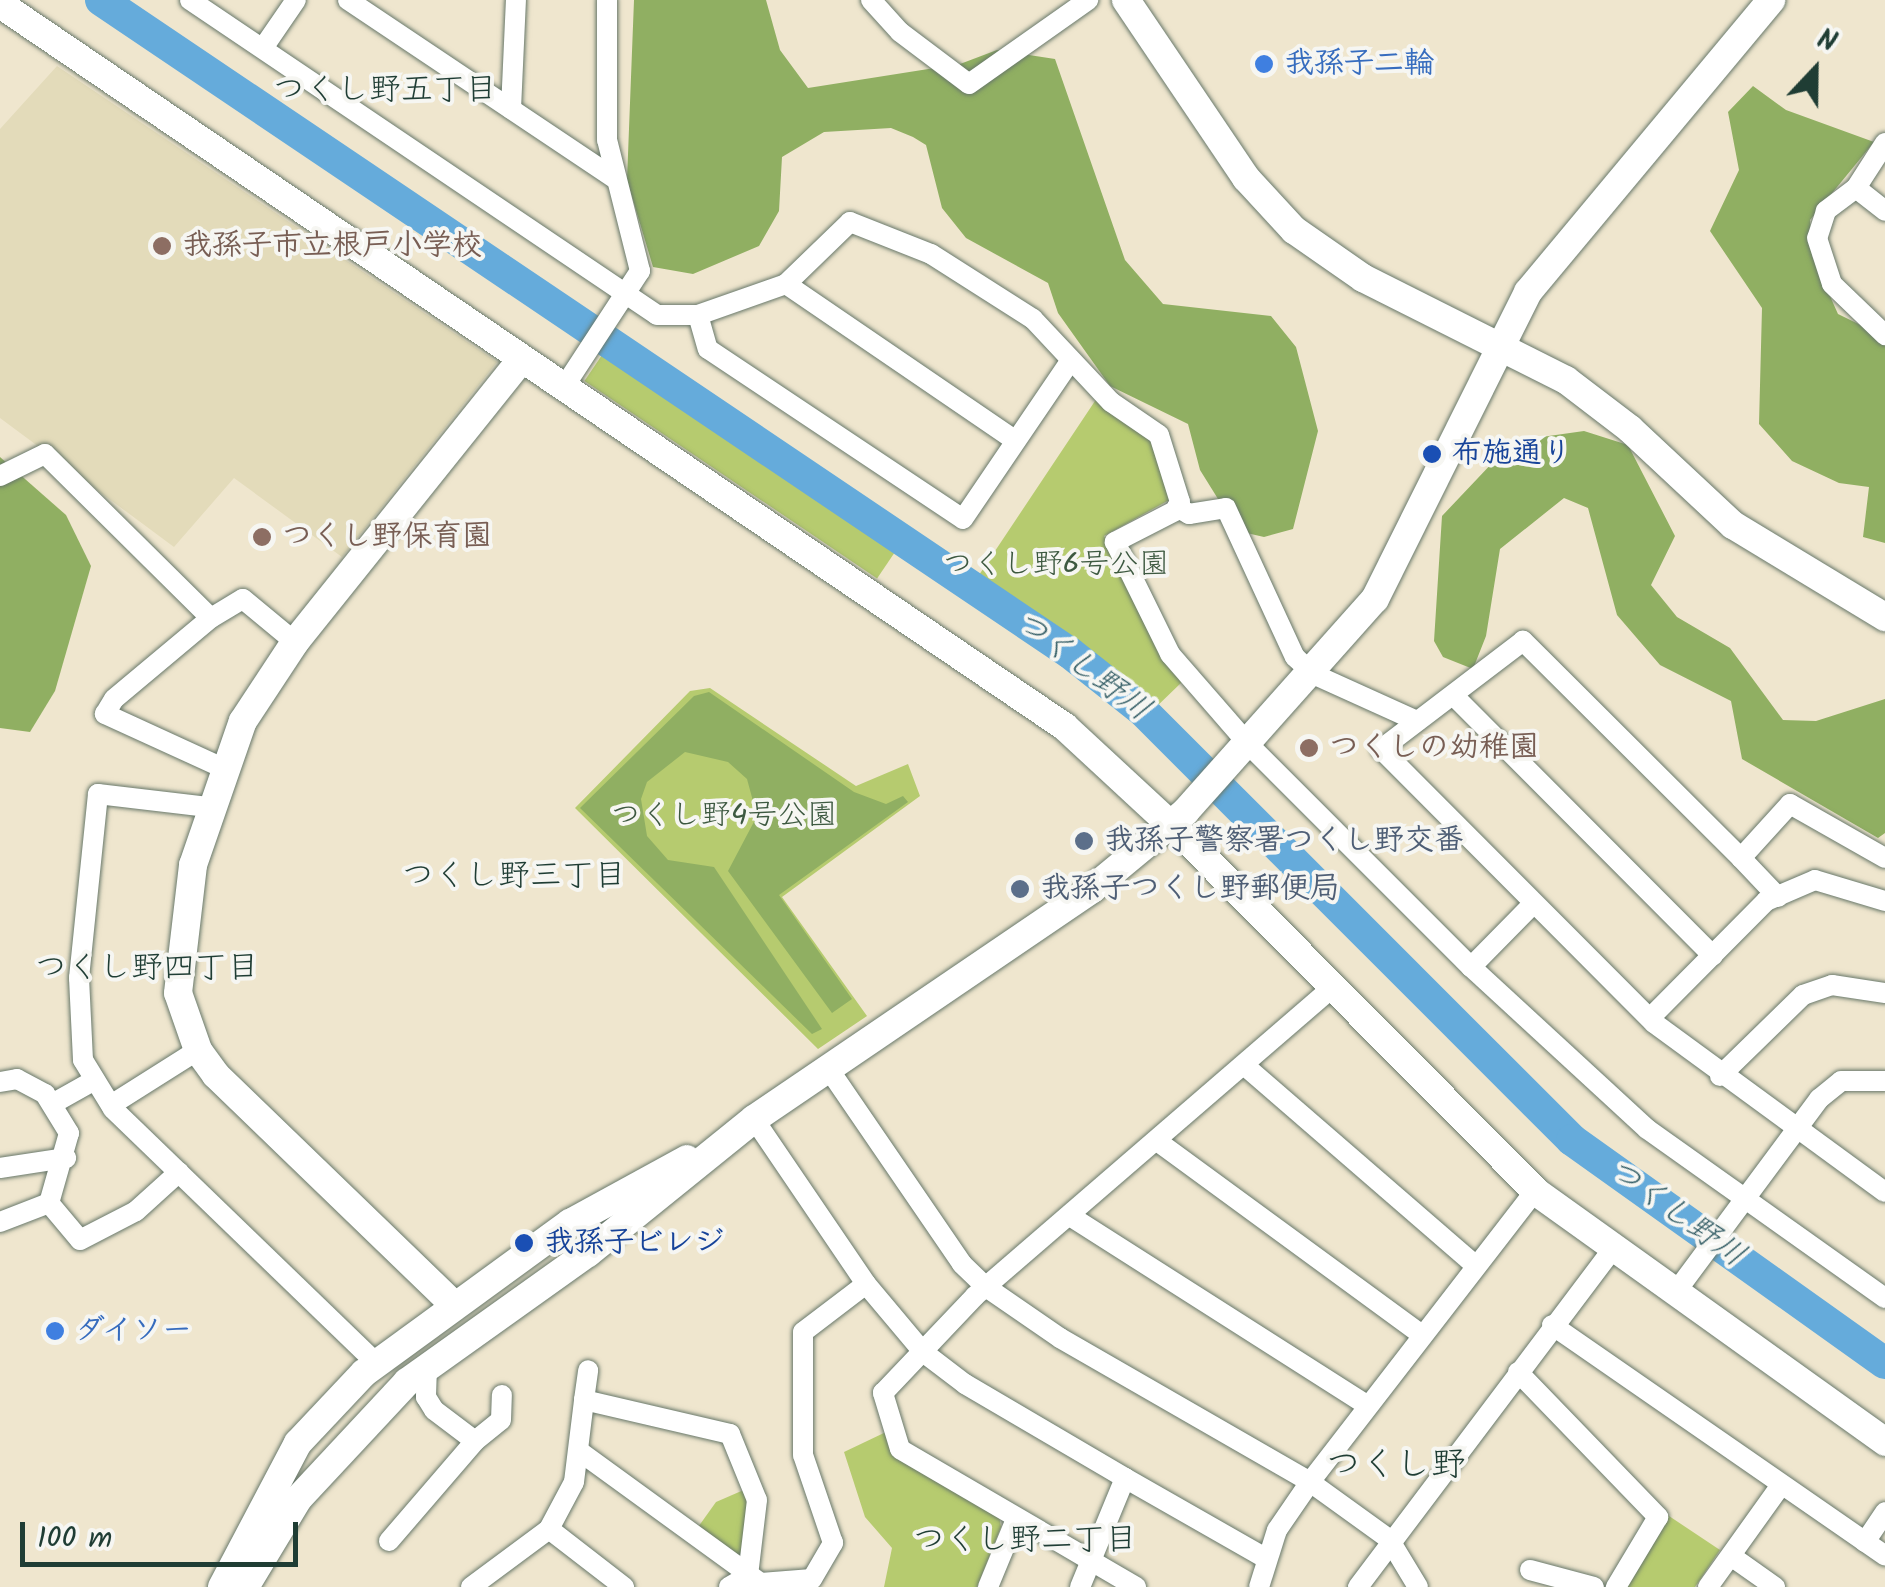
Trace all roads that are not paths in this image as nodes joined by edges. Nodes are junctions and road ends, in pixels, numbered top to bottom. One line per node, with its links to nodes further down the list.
1 (190, 0): 11 (street)
2 (296, 0): 11 (street)
3 (348, 0): 12 (street)
4 (607, 0): 14 (street)
5 (872, 0): 6 (street)
6 (1088, 0)
7 (1126, 0): 21 (street)
8 (1772, 0): 21 (street)
9 (513, 2): 12 (street)
10 (0, 4): 22 (street)
11 (262, 48): 18 (street)
12 (511, 109): 14 (street)
13 (1885, 144): 15 (street)
14 (614, 178): 18 (street)
15 (1856, 188): 16 (street); 20 (street)
16 (1885, 211)
17 (786, 284): 19 (street); 23 (street); 25 (street)
18 (626, 293): 19 (street); 24 (street)
19 (698, 315): 25 (street)
20 (1885, 335)
21 (1499, 341): 28 (street); 31 (street)
22 (522, 360): 24 (street); 30 (street)
23 (1071, 360): 25 (street); 27 (street)
24 (564, 387): 37 (street)
25 (1016, 441)
26 (0, 476): 29 (street)
27 (1177, 507): 31 (street); 34 (street)
28 (1885, 617)
29 (210, 618): 30 (street); 35 (street)
30 (295, 642): 35 (street)
31 (1313, 674): 33 (street); 34 (street)
32 (1453, 696): 33 (street); 38 (street); 43 (street)
33 (1417, 721): 42 (street)
34 (1249, 745): 37 (street); 44 (street)
35 (223, 768): 36 (street)
36 (208, 808): 48 (street); 52 (street)
37 (1172, 825): 45 (street); 50 (street)
38 (1741, 858): 39 (street); 40 (street)
39 (1885, 858)
40 (1778, 896): 41 (street); 43 (street)
41 (1885, 901)
42 (1533, 904): 44 (street); 47 (street)
43 (1713, 956): 47 (street)
44 (1471, 966): 66 (street)
45 (1333, 986): 49 (street); 64 (street)
46 (1885, 993): 51 (street)
47 (1650, 1018): 51 (street)
48 (198, 1050): 56 (street); 76 (street)
49 (1244, 1065): 60 (street); 71 (street)
50 (828, 1068): 57 (street); 73 (street)
51 (1720, 1076): 58 (street)
52 (95, 1080): 55 (street); 56 (street)
53 (0, 1082): 55 (street)
54 (1885, 1082): 58 (street)
55 (52, 1104): 61 (street)
56 (112, 1105): 63 (street)
57 (754, 1120): 59 (street); 72 (street)
58 (1794, 1126): 65 (street); 66 (street)
59 (729, 1138): 76 (street); 81 (street)
60 (1157, 1141): 68 (street); 78 (street)
61 (66, 1158): 62 (street); 67 (street)
62 (0, 1168)
63 (179, 1172): 67 (street); 80 (street)
64 (1535, 1190): 70 (street); 71 (street)
65 (1885, 1192)
66 (1743, 1197): 74 (street); 75 (street)
67 (49, 1204): 69 (street)
68 (1070, 1216): 73 (street); 86 (street)
69 (0, 1222)
70 (1613, 1249): 74 (street); 77 (street)
71 (1476, 1266): 78 (street)
72 (866, 1284): 79 (street); 106 (street)
73 (986, 1287): 79 (street); 91 (street)
74 (1676, 1293): 88 (street)
75 (1885, 1298)
76 (454, 1304): 80 (street)
77 (1552, 1324): 83 (street); 93 (street)
78 (1422, 1334): 86 (street)
79 (923, 1352): 90 (street); 96 (street)
80 (376, 1362): 92 (street)
81 (427, 1366): 87 (street); 94 (street)
82 (588, 1370): 85 (street)
83 (1518, 1372): 98 (street); 119 (street)
84 (502, 1395): 87 (street)
85 (584, 1400): 89 (street); 106 (street)
86 (1368, 1405): 91 (street)
87 (474, 1441): 99 (street)
88 (1885, 1442)
89 (579, 1451): 97 (street); 106 (street)
90 (1125, 1478): 103 (street); 104 (street)
91 (1310, 1482): 98 (street); 103 (street)
92 (274, 1483): 94 (street); 107 (street)
93 (1781, 1486): 100 (street); 101 (street)
94 (298, 1499): 108 (street)
95 (1885, 1512): 100 (street)
96 (1016, 1519): 104 (street); 112 (street)
97 (549, 1529): 109 (street); 110 (street)
98 (1389, 1539): 116 (street); 117 (street)
99 (389, 1542)
100 (1865, 1542): 102 (street)
101 (1732, 1556): 120 (street); 121 (street)
102 (1885, 1556)
103 (1267, 1558): 115 (street)
104 (1092, 1562): 113 (street); 114 (street)
105 (1530, 1570): 118 (street)
106 (748, 1576): 111 (street)
107 (222, 1587)
108 (245, 1587)
109 (471, 1587)
110 (624, 1587)
111 (728, 1587)
112 (988, 1587)
113 (1080, 1587)
114 (1136, 1587)
115 (1260, 1587)
116 (1358, 1587)
117 (1418, 1587)
118 (1594, 1587)
119 (1616, 1587)
120 (1708, 1587)
121 (1775, 1587)

